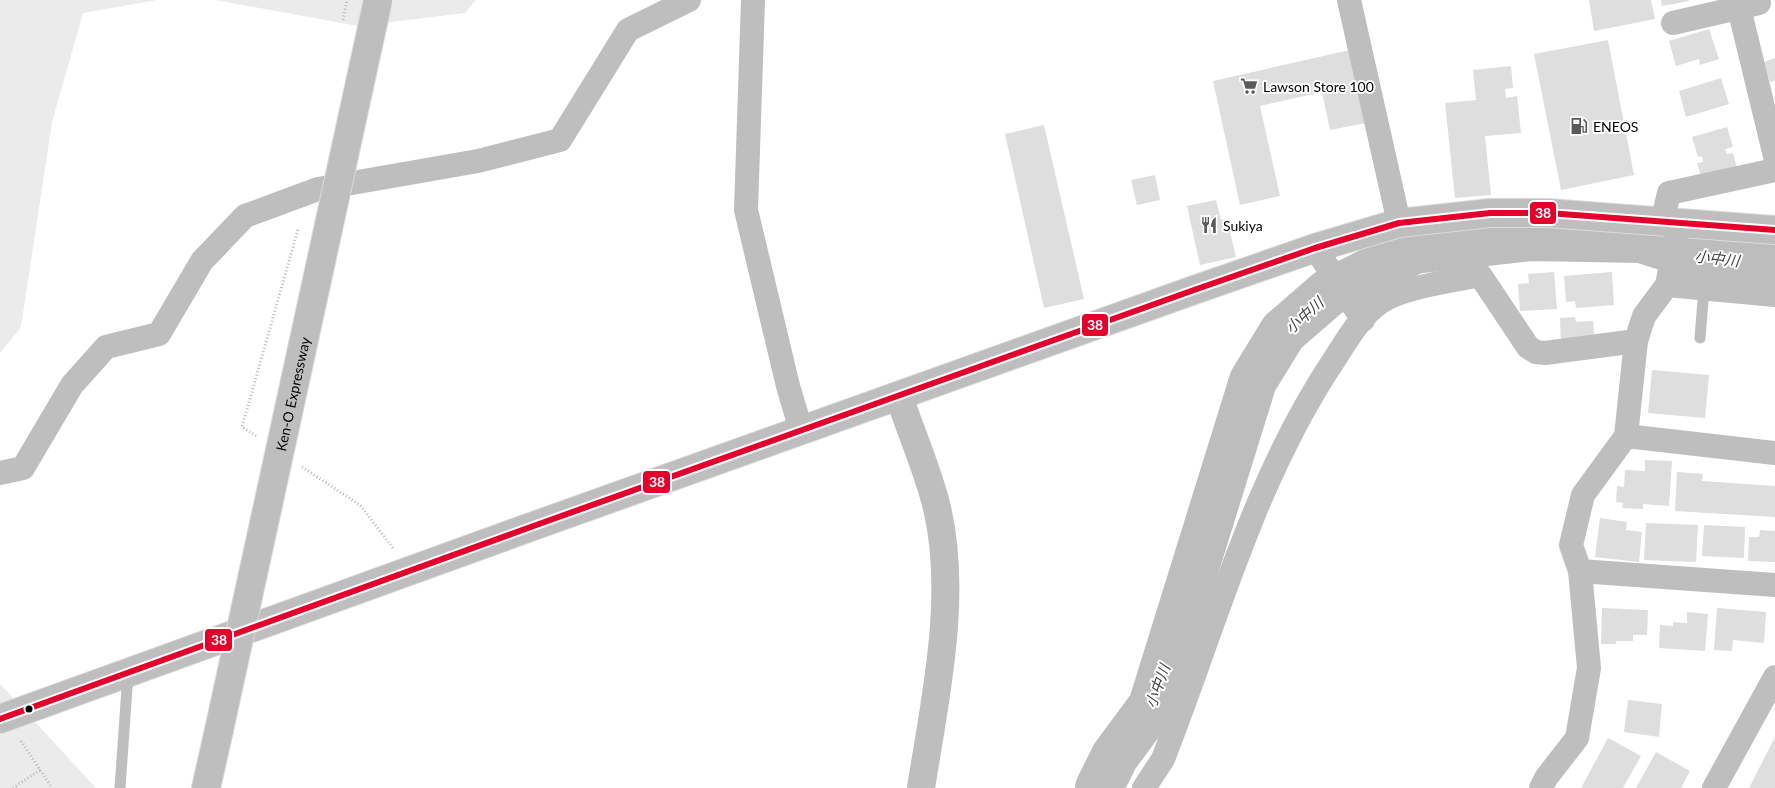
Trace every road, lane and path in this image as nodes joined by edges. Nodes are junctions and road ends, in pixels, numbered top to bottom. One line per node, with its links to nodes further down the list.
1 (378, 0): 32 (main road, Ken-O Expressway, bridge)
2 (689, 0): 22 (street)
3 (753, 0): 19 (street)
4 (1350, 0): 9 (street)
5 (1673, 23): 6 (street)
6 (1775, 156)
7 (1775, 170): 8 (street)
8 (1671, 222): 9 (main road); 10 (main road); 12 (street)
9 (1399, 223): 11 (main road)
10 (1775, 230)
11 (1315, 248): 15 (street); 18 (main road)
12 (1667, 285): 13 (street); 17 (street)
13 (1704, 288): 14 (street); 16 (lane)
14 (1775, 295)
15 (1363, 320): 17 (street); 34 (street)
16 (1700, 338)
17 (1636, 340): 20 (street)
18 (899, 396): 19 (main road); 33 (main road)
19 (802, 430): 25 (main road)
20 (1626, 436): 21 (street); 23 (street)
21 (1775, 452)
22 (0, 473)
23 (1580, 571): 24 (street); 35 (street)
24 (1775, 585)
25 (128, 674): 27 (main road); 31 (lane)
26 (1775, 678): 36 (street)
27 (3, 718): 28 (path)
28 (40, 770): 29 (path); 30 (path)
29 (14, 788)
30 (52, 788)
31 (120, 788)
32 (206, 788)
33 (921, 788)
34 (1144, 788)
35 (1541, 788)
36 (1714, 788)

